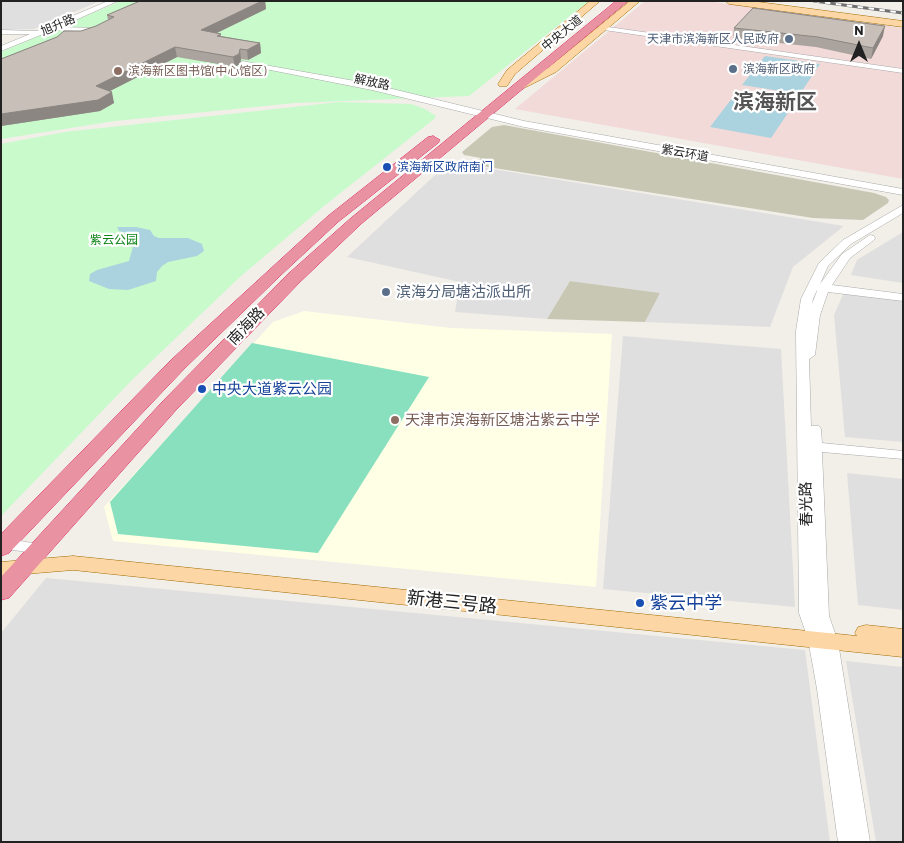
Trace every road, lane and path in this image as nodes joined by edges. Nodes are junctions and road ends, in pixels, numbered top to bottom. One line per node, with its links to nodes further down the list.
1 (108, 1): 12 (street, 旭升路)
2 (115, 1): 12 (street, 旭升路)
3 (596, 1): 19 (main road)
4 (610, 1): 19 (highway, 中央大道)
5 (623, 1): 20 (highway, 中央大道)
6 (636, 1): 10 (main road)
7 (730, 1): 9 (main road)
8 (742, 1): 9 (main road)
9 (903, 24)
10 (604, 28): 17 (street); 20 (main road)
11 (95, 31): 12 (street)
12 (34, 34): 13 (street); 14 (street); 15 (street); 16 (street, 旭升路)
13 (1, 35): 16 (street)
14 (82, 36)
15 (63, 38)
16 (1, 47)
17 (903, 71)
18 (316, 73): 18 (street, 解放路); 21 (street, 解放路)
19 (503, 84): 21 (highway, 南海路)
20 (518, 87): 21 (highway, 南海路)
21 (480, 111): 22 (street, 紫云环道); 23 (street, 紫云环道); 31 (highway, 南海路); 32 (highway, 南海路)
22 (903, 186)
23 (903, 192)
24 (903, 208): 26 (street, 春光路)
25 (903, 218): 26 (street, 春光路)
26 (819, 285): 27 (street); 28 (street); 29 (street, 春光路)
27 (903, 294)
28 (903, 298)
29 (809, 447): 30 (street); 35 (street, 春光路)
30 (903, 455)
31 (2, 545): 32 (street)
32 (40, 549): 33 (highway, 南海路); 35 (main road, 新港三号路)
33 (12, 568): 34 (highway, 南海路); 35 (main road, 新港三号路)
34 (1, 592)
35 (821, 634): 36 (main road, 新港三号路); 37 (main road, 新港三号路); 38 (street, 春光路); 39 (street, 春光路)
36 (903, 637)
37 (903, 649)
38 (848, 842)
39 (860, 842)

